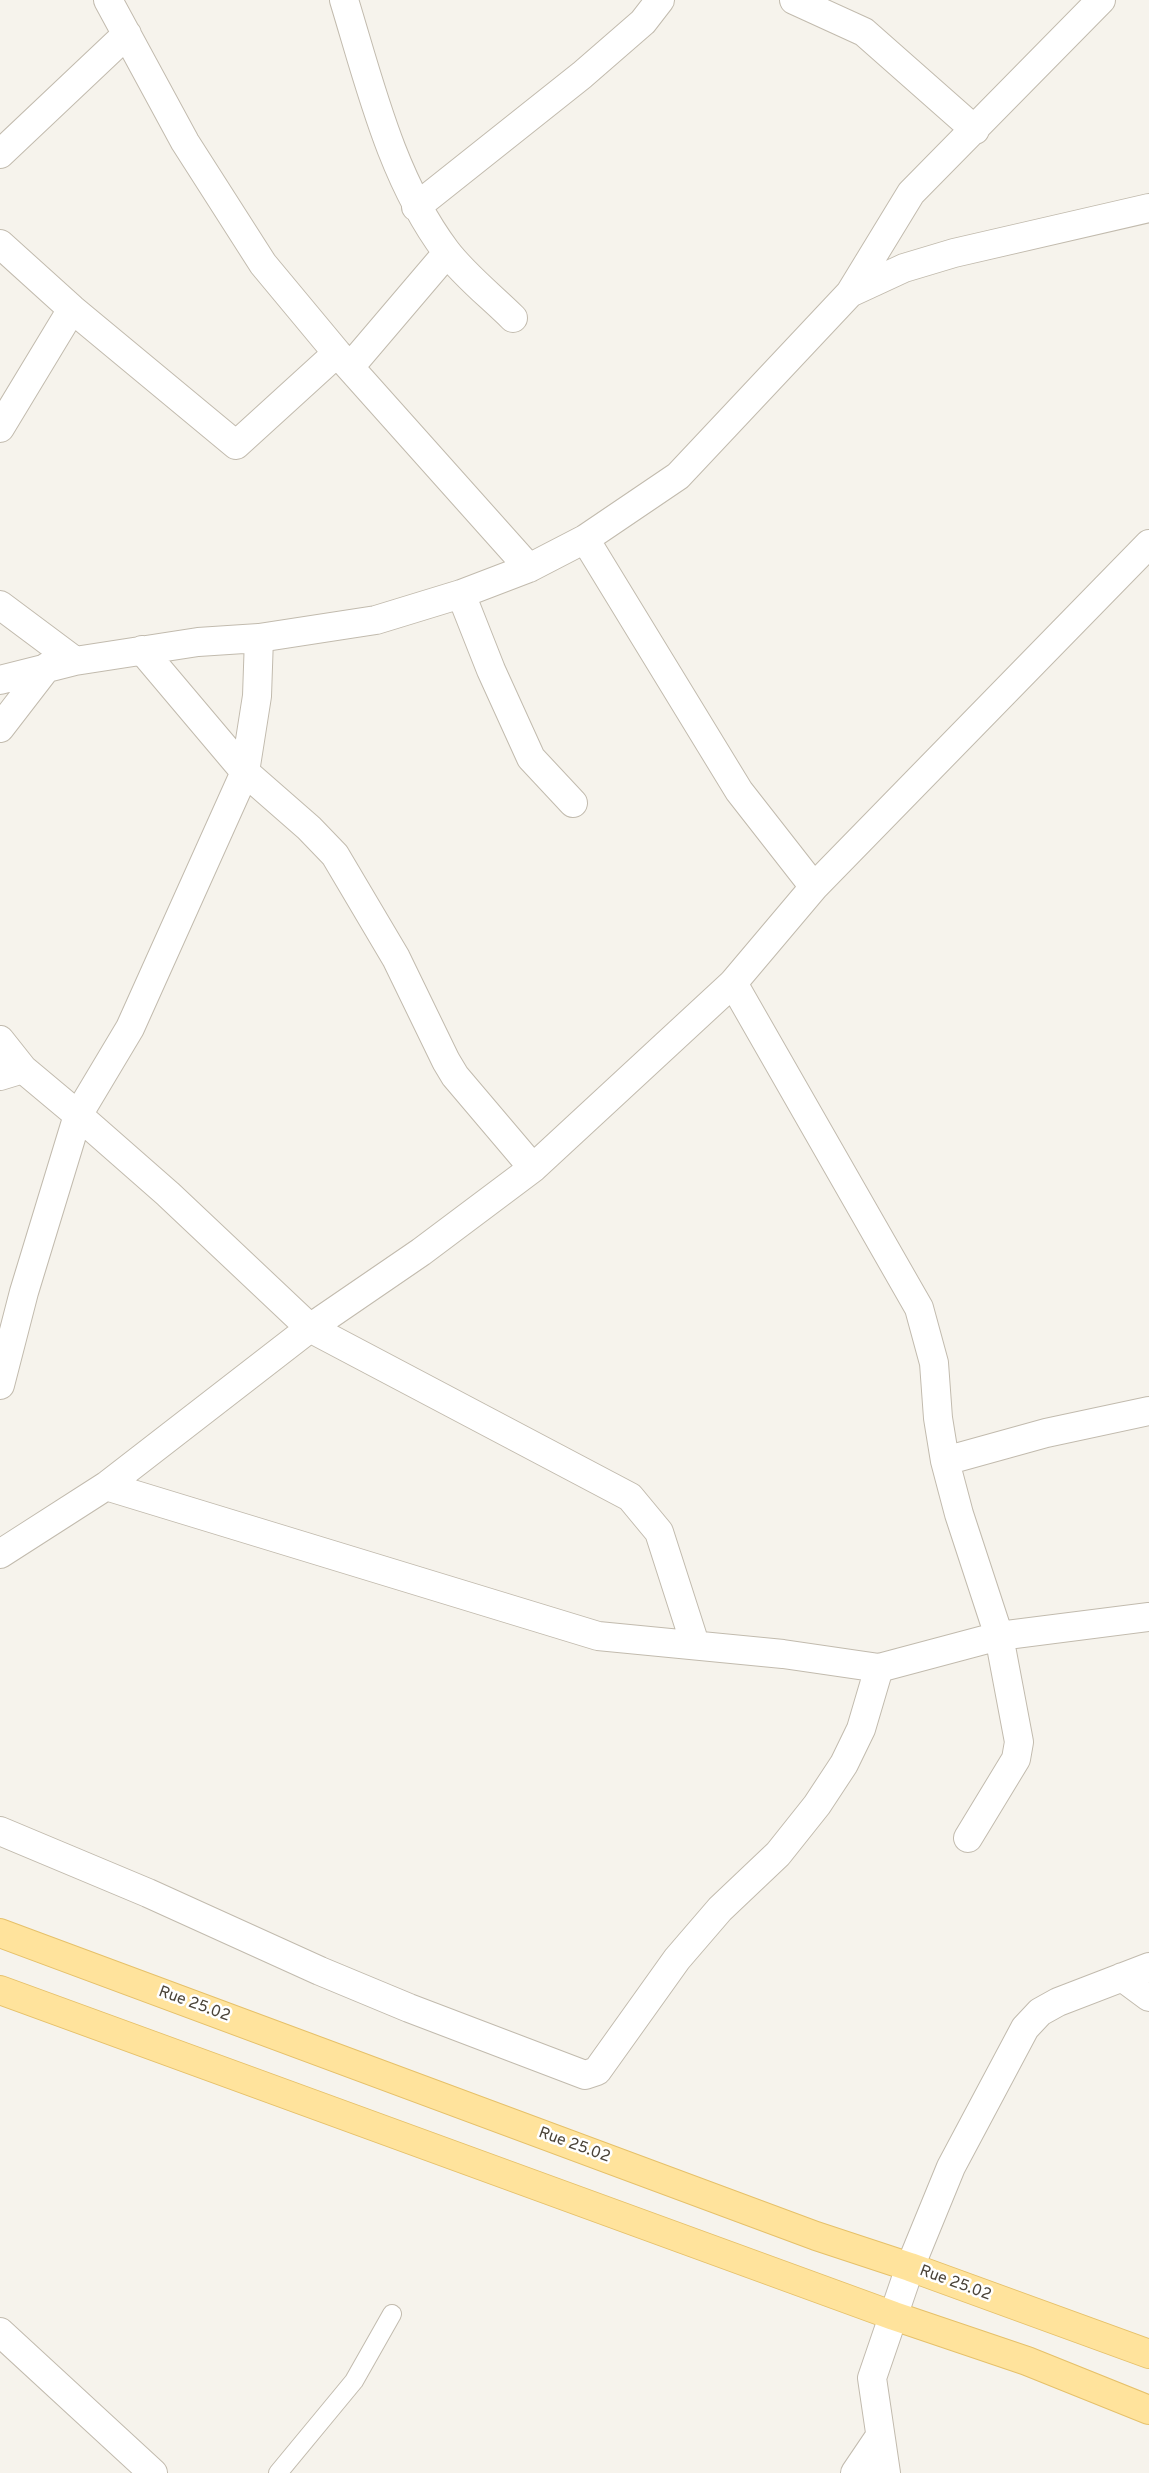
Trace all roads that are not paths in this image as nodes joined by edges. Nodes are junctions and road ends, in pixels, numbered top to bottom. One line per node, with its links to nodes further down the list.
1 (108, 0): 6 (street)
2 (344, 0): 9 (street)
3 (660, 0): 9 (street)
4 (1101, 0): 7 (street)
5 (799, 1): 7 (street)
6 (127, 34): 8 (street); 16 (street)
7 (975, 130): 13 (street)
8 (0, 154)
9 (416, 207): 12 (street)
10 (1149, 208): 13 (street)
11 (0, 244): 14 (street)
12 (447, 253): 15 (street); 16 (street)
13 (850, 293): 18 (street)
14 (72, 309): 16 (street); 17 (street)
15 (513, 318)
16 (344, 360): 20 (street)
17 (0, 428)
18 (585, 540): 20 (street); 31 (street)
19 (1149, 544): 31 (street)
20 (528, 568): 21 (street)
21 (461, 594): 23 (street); 30 (street)
22 (0, 605): 25 (street)
23 (259, 638): 24 (street); 29 (street)
24 (142, 650): 25 (street); 29 (street)
25 (75, 661): 26 (street)
26 (47, 667): 27 (street); 28 (street)
27 (0, 680)
28 (0, 728)
29 (245, 772): 35 (street); 36 (street)
30 (573, 804)
31 (814, 887): 32 (street)
32 (733, 983): 36 (street); 40 (street)
33 (0, 1040): 34 (street)
34 (11, 1072): 35 (street)
35 (78, 1115): 37 (street); 38 (street)
36 (533, 1168): 37 (street)
37 (310, 1328): 41 (street); 45 (street)
38 (0, 1385)
39 (1149, 1411): 40 (street)
40 (945, 1461): 44 (street)
41 (106, 1486): 42 (street); 45 (street)
42 (0, 1554)
43 (1149, 1617): 44 (street)
44 (1000, 1636): 46 (street); 48 (street)
45 (695, 1644): 46 (street)
46 (879, 1668): 47 (street)
47 (0, 1831)
48 (968, 1838)
49 (0, 1933): 54 (main road, Rue 25.02)
50 (1149, 1967): 51 (street)
51 (1122, 1977): 53 (street); 54 (street)
52 (0, 1990): 56 (main road)
53 (1149, 1997)
54 (910, 2267): 56 (street); 58 (main road, Rue 25.02)
55 (392, 2314): 62 (lane)
56 (894, 2316): 59 (main road); 60 (street)
57 (0, 2332): 61 (street)
58 (1149, 2354)
59 (1149, 2410)
60 (880, 2436): 63 (street); 64 (street)
61 (152, 2473)
62 (278, 2473)
63 (855, 2473)
64 (886, 2473)

